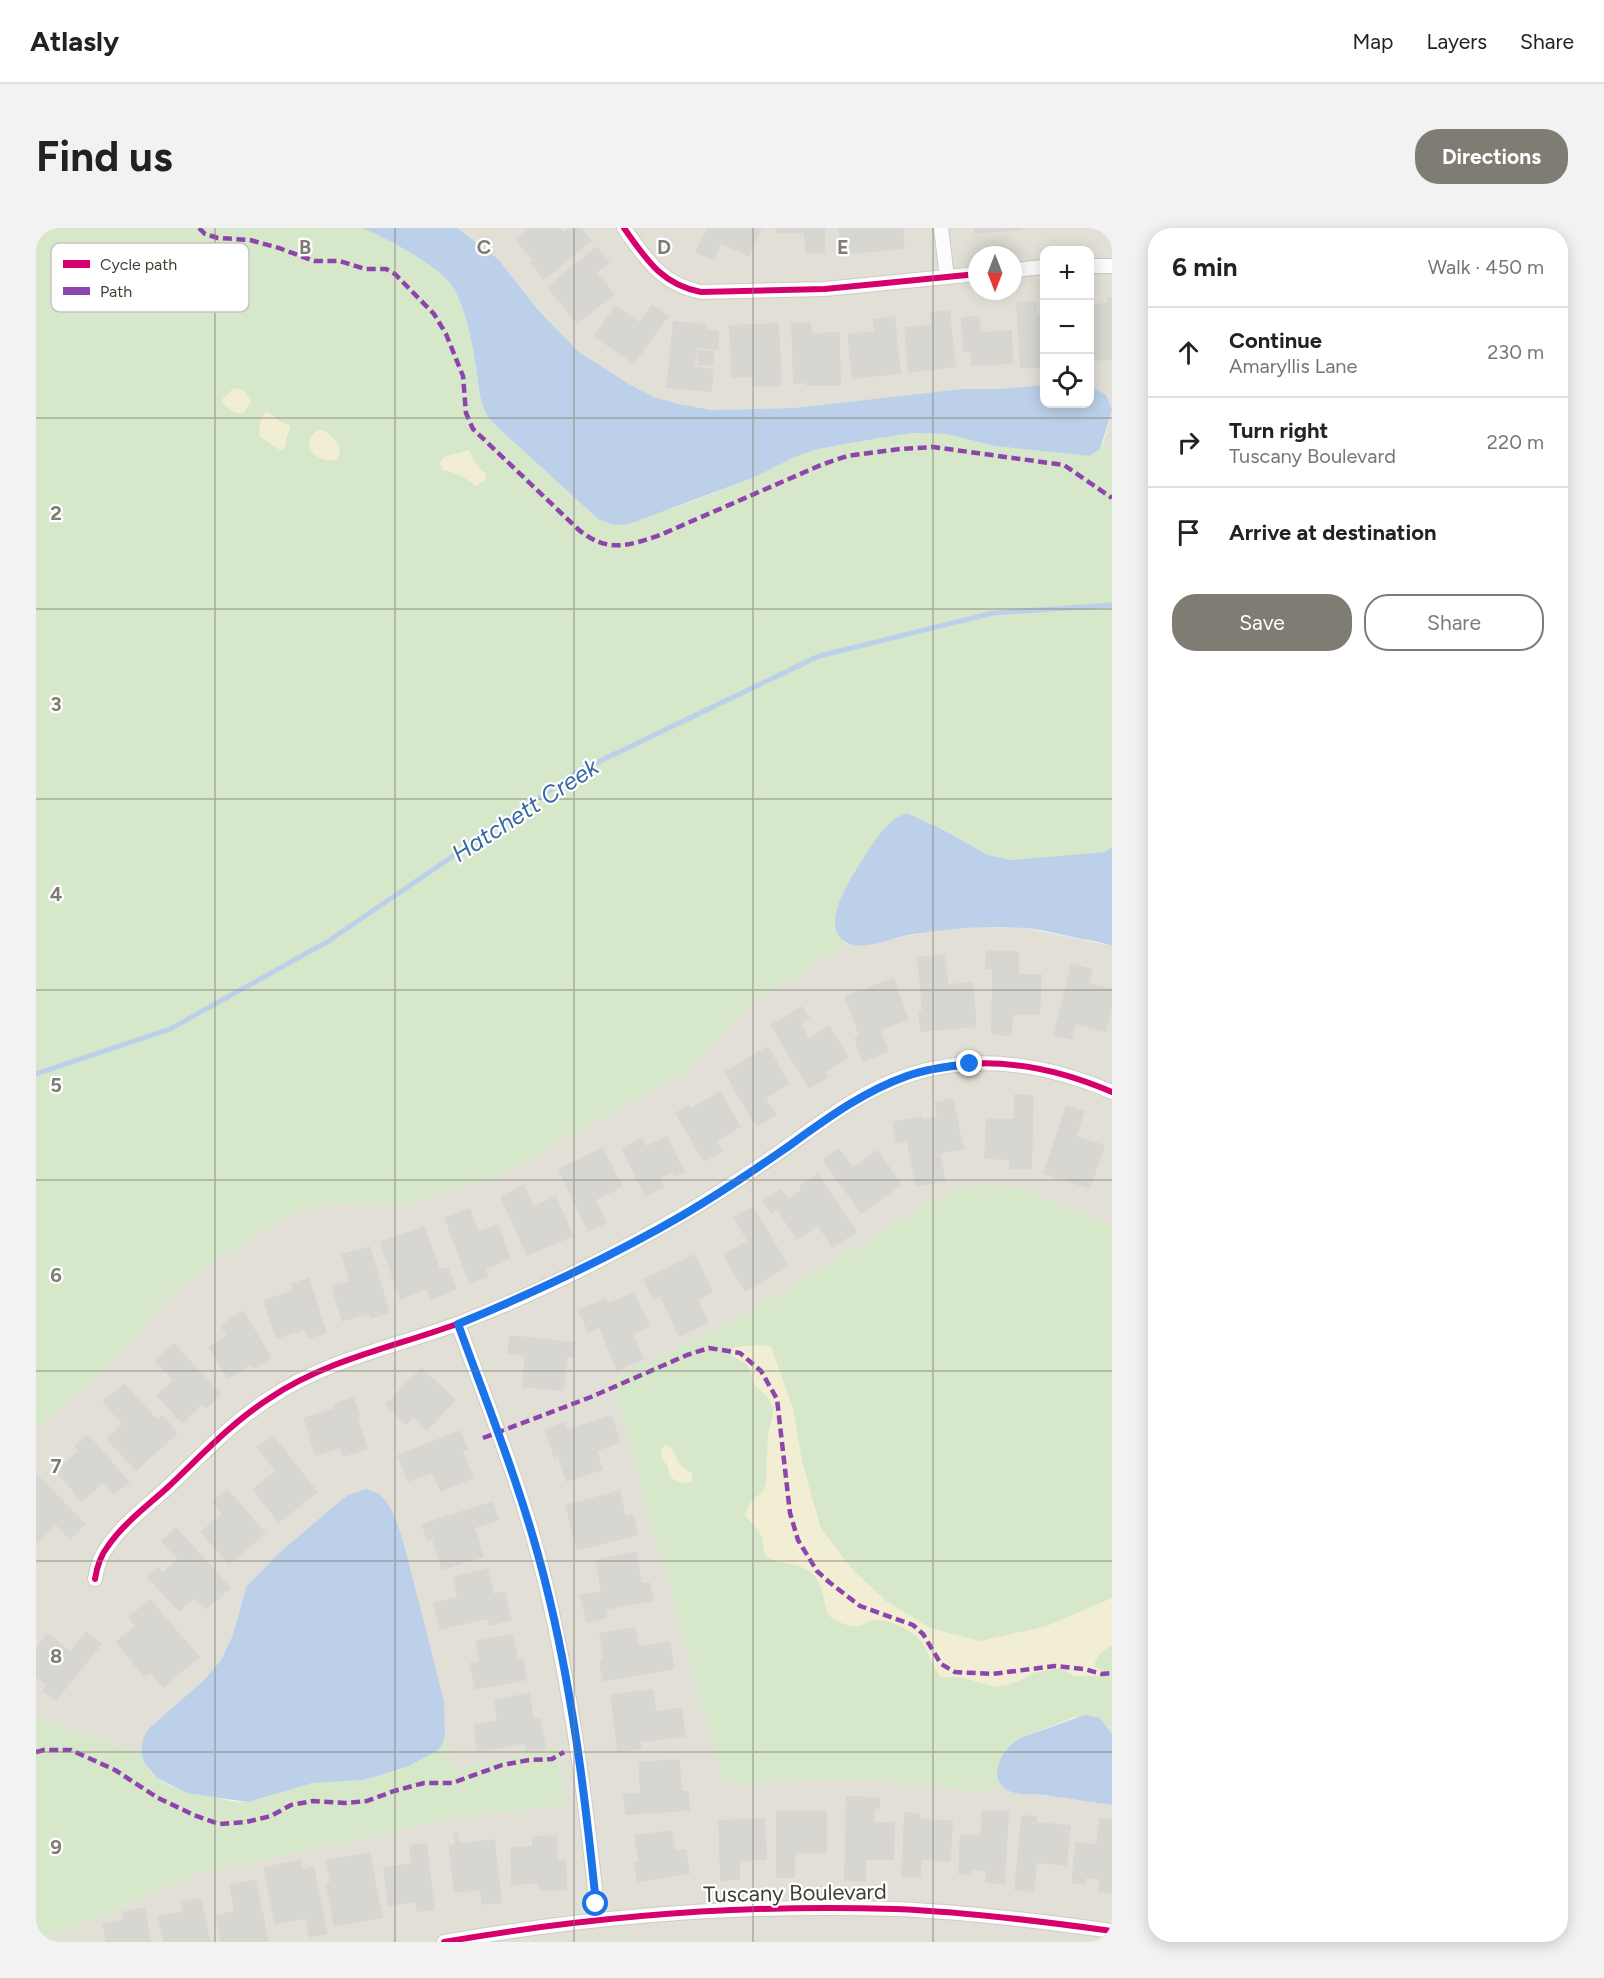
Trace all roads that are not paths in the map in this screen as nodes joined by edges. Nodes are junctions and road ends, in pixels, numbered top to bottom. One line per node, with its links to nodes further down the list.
1 (624, 228): 8 (street)
2 (941, 228): 8 (street)
3 (1094, 266): 4 (street)
4 (1112, 266)
5 (1040, 267): 6 (street)
6 (1022, 269)
7 (968, 275): 8 (street)
8 (947, 278)
9 (1112, 1092): 10 (street)
10 (458, 1324): 11 (street); 12 (street)
11 (95, 1579)
12 (598, 1919): 13 (street, Tuscany Boulevard); 14 (street, Tuscany Boulevard)
13 (1112, 1931)
14 (444, 1942)

